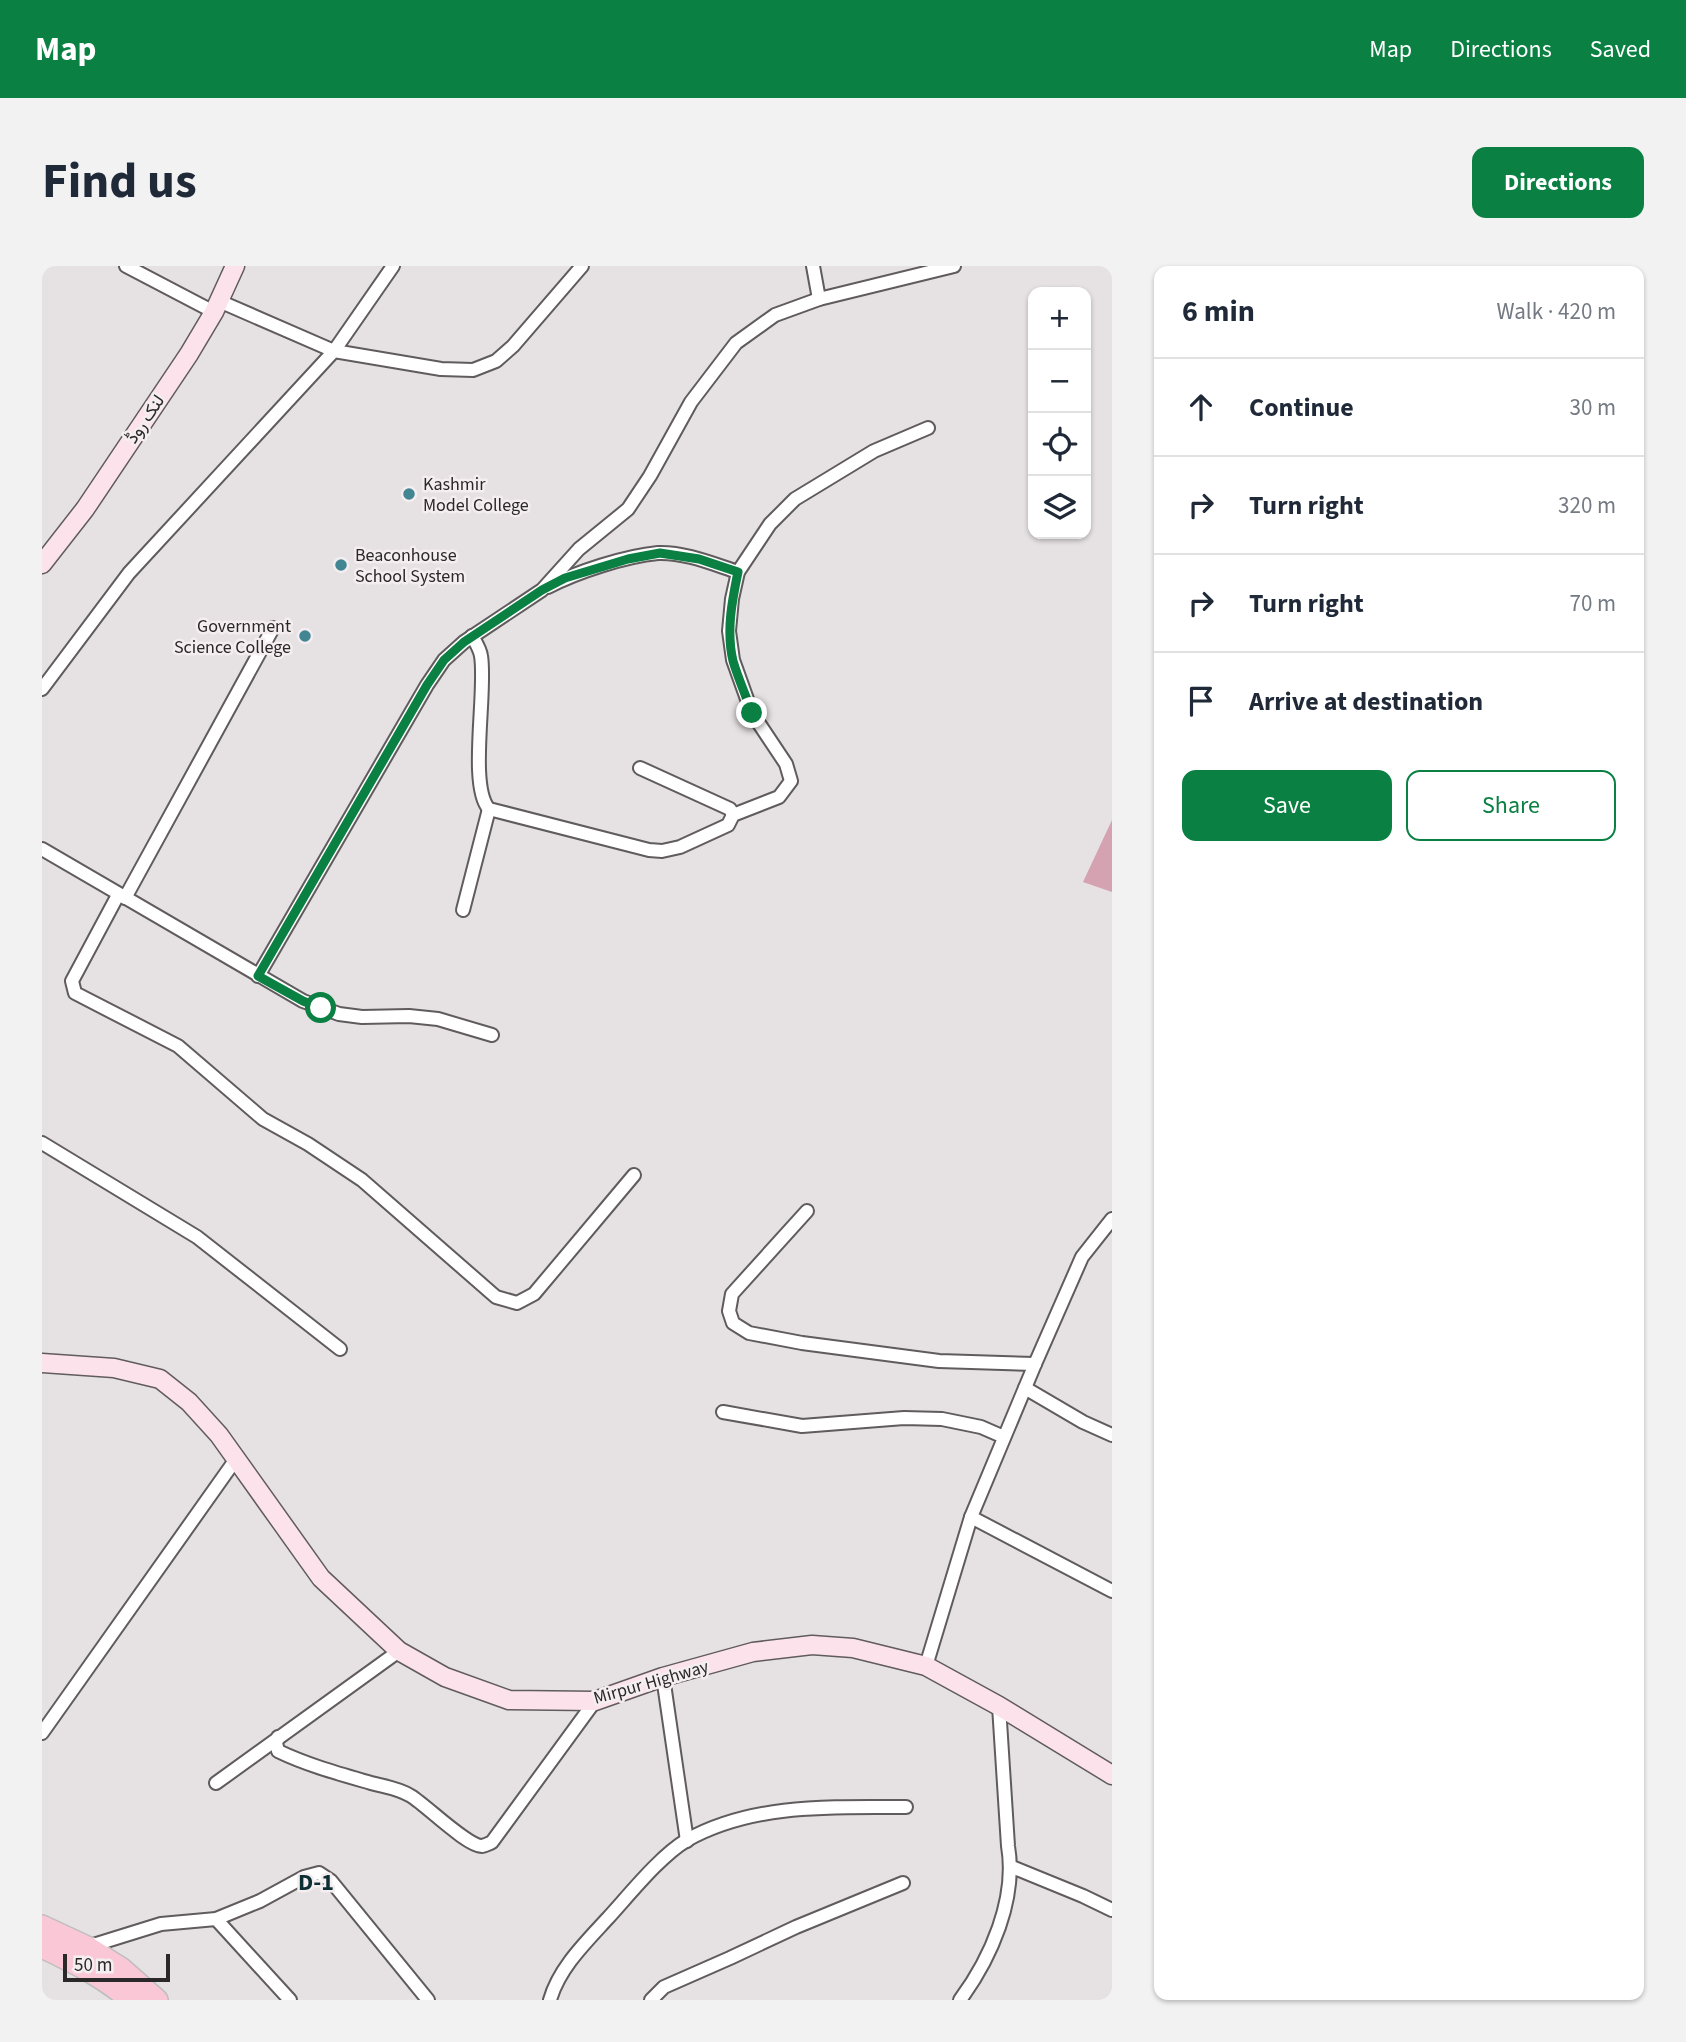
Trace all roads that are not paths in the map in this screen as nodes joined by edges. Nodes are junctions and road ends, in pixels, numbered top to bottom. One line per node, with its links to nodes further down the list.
1 (126, 266): 8 (street)
2 (234, 266): 8 (main road, لنک روڈ)
3 (393, 266): 9 (street)
4 (582, 266): 9 (street)
5 (813, 266): 7 (street)
6 (954, 266): 7 (street)
7 (819, 299): 13 (street)
8 (217, 306): 9 (street); 11 (main road, لنک روڈ)
9 (334, 351): 16 (street)
10 (928, 428): 12 (street)
11 (42, 564)
12 (738, 572): 13 (street); 19 (street)
13 (542, 590): 15 (street)
14 (273, 628): 21 (street)
15 (472, 636): 18 (street); 23 (street)
16 (42, 689)
17 (640, 768): 19 (street)
18 (489, 809): 19 (street); 22 (street)
19 (733, 815)
20 (42, 849): 21 (street)
21 (122, 896): 23 (street); 26 (street)
22 (463, 910)
23 (258, 976): 24 (street)
24 (492, 1035)
25 (42, 1143): 30 (street)
26 (634, 1175)
27 (807, 1211): 32 (street)
28 (1112, 1219): 29 (street)
29 (1106, 1233): 32 (street)
30 (340, 1349)
31 (42, 1363): 37 (main road, Mirpur Highway)
32 (1035, 1364): 33 (street)
33 (1025, 1388): 35 (street); 36 (street)
34 (723, 1412): 36 (street)
35 (1112, 1435)
36 (1004, 1437): 38 (street)
37 (236, 1459): 40 (main road, Mirpur Highway); 45 (street)
38 (971, 1517): 39 (street); 41 (street)
39 (1112, 1591)
40 (398, 1651): 43 (main road, Mirpur Highway); 46 (street)
41 (926, 1666): 42 (main road, Mirpur Highway); 44 (main road, Mirpur Highway)
42 (663, 1677): 43 (main road, Mirpur Highway); 50 (street)
43 (595, 1701): 46 (street)
44 (999, 1706): 47 (main road, Mirpur Highway); 51 (street)
45 (42, 1732)
46 (278, 1737): 48 (street)
47 (1112, 1775)
48 (216, 1783)
49 (906, 1808): 50 (street)
50 (687, 1840): 62 (street)
51 (1012, 1867): 53 (street); 64 (street)
52 (903, 1883): 63 (street)
53 (1112, 1910)
54 (216, 1919): 57 (street); 60 (street); 61 (street)
55 (42, 1926): 57 (main road)
56 (42, 1947): 58 (main road)
57 (87, 1947): 59 (main road)
58 (130, 2000)
59 (157, 2000)
60 (290, 2000)
61 (428, 2000)
62 (550, 2000)
63 (651, 2000)
64 (960, 2000)

